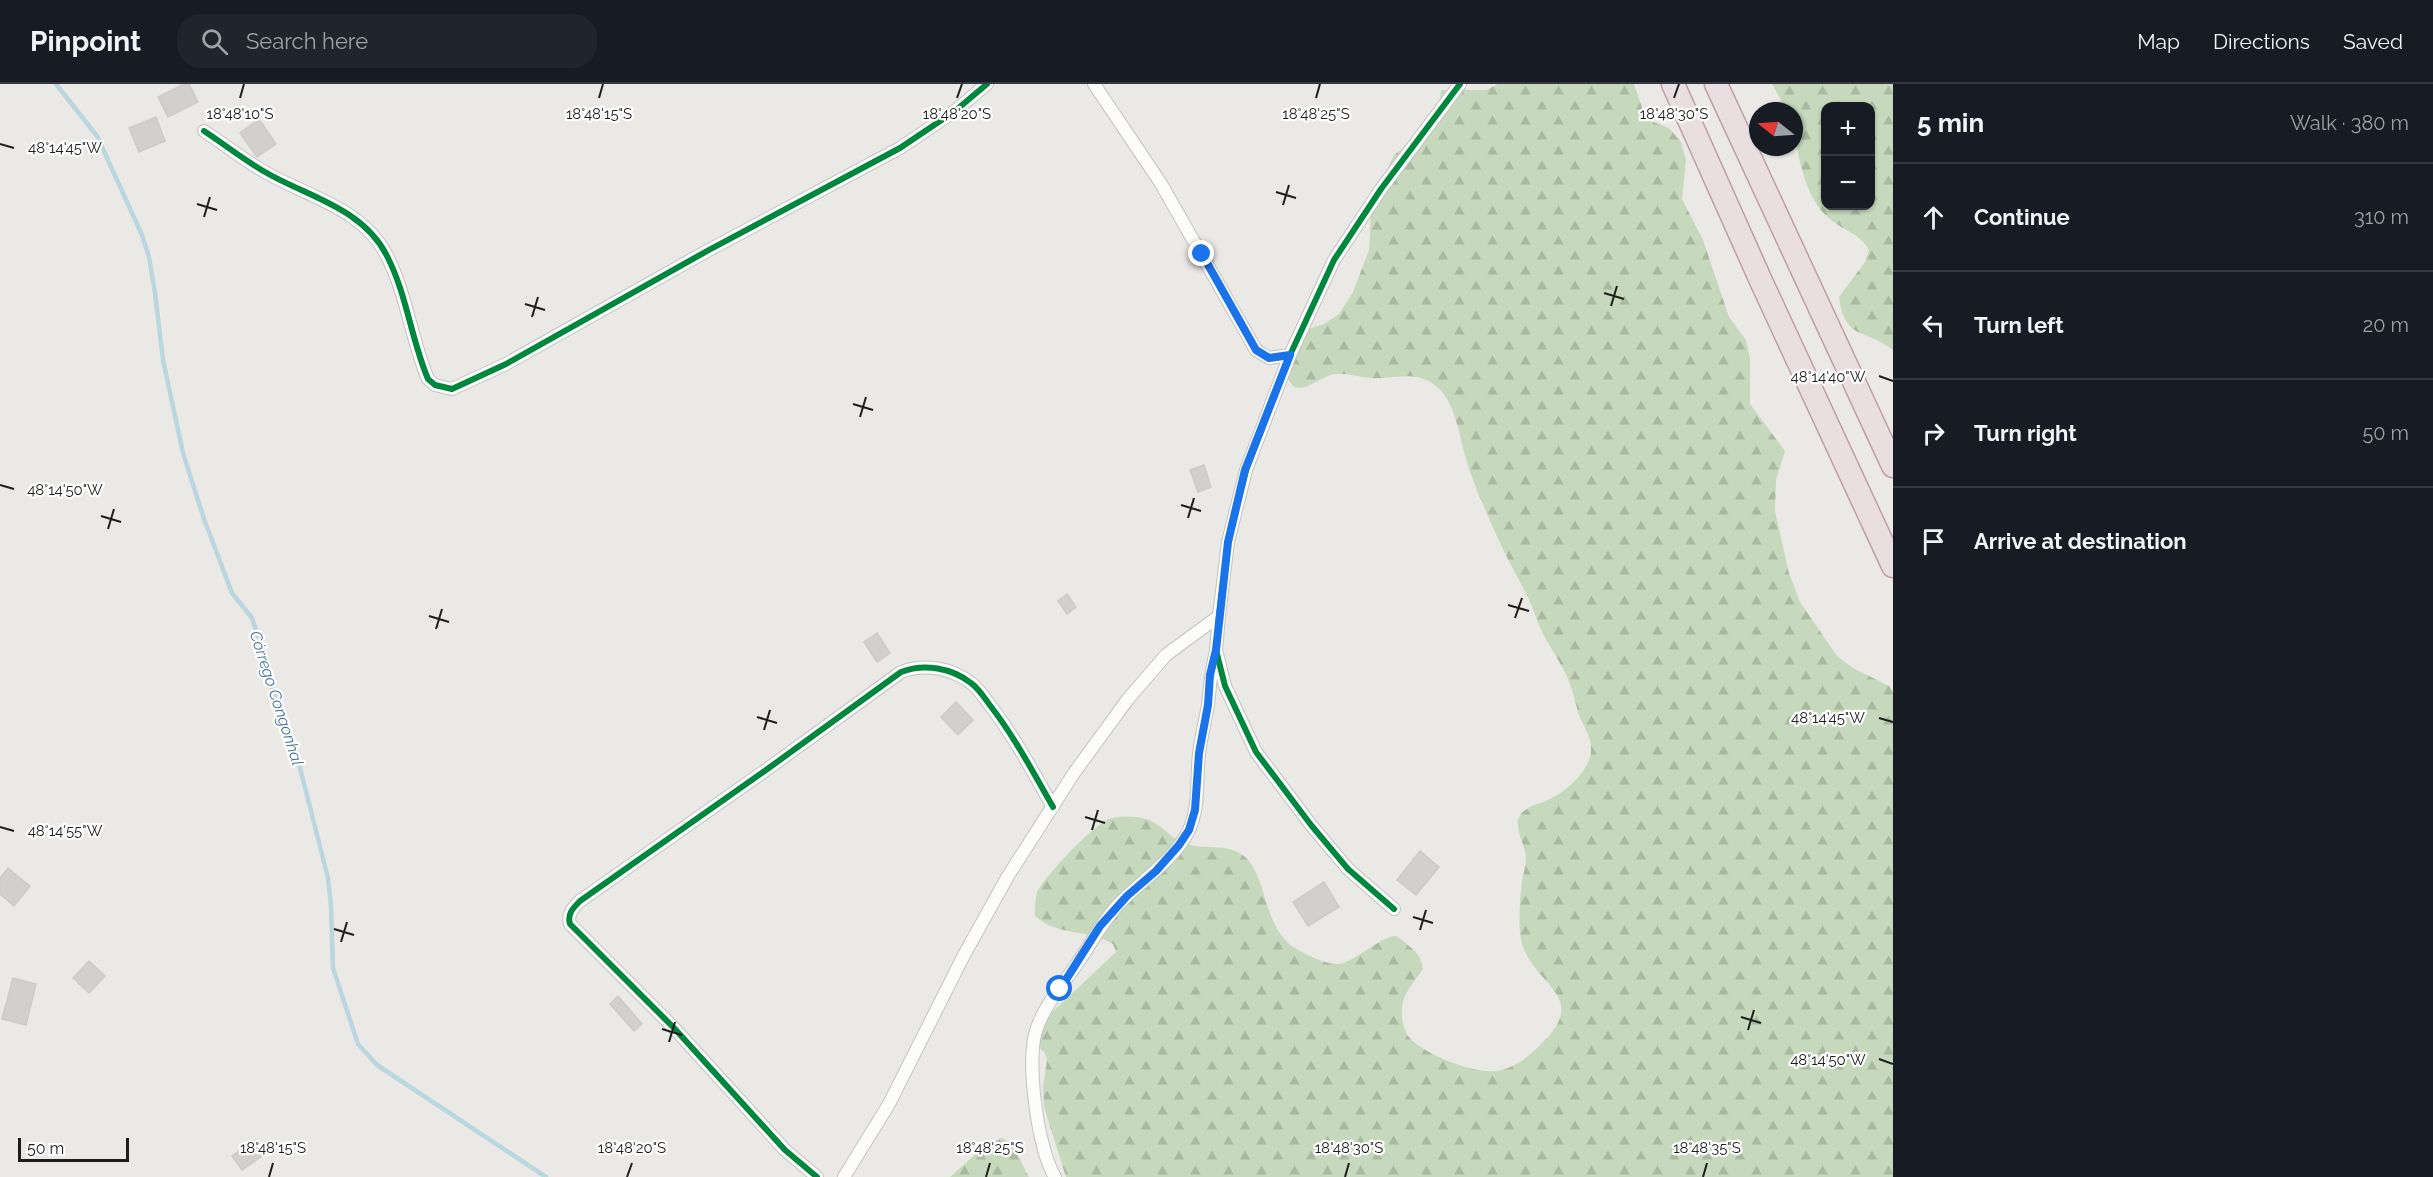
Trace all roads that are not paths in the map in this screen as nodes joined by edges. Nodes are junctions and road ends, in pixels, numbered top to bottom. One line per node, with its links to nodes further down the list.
1 (987, 84): 6 (street)
2 (1095, 84): 7 (street)
3 (1460, 84): 7 (street)
4 (1673, 84): 9 (highway)
5 (1716, 84): 8 (highway)
6 (204, 131)
7 (1290, 355): 10 (street)
8 (1893, 466)
9 (1893, 566)
10 (1219, 616): 11 (street); 12 (street)
11 (1216, 650): 13 (street); 16 (street)
12 (1053, 807): 14 (street); 15 (street)
13 (1394, 909)
14 (817, 1177)
15 (844, 1177)
16 (1055, 1177)

